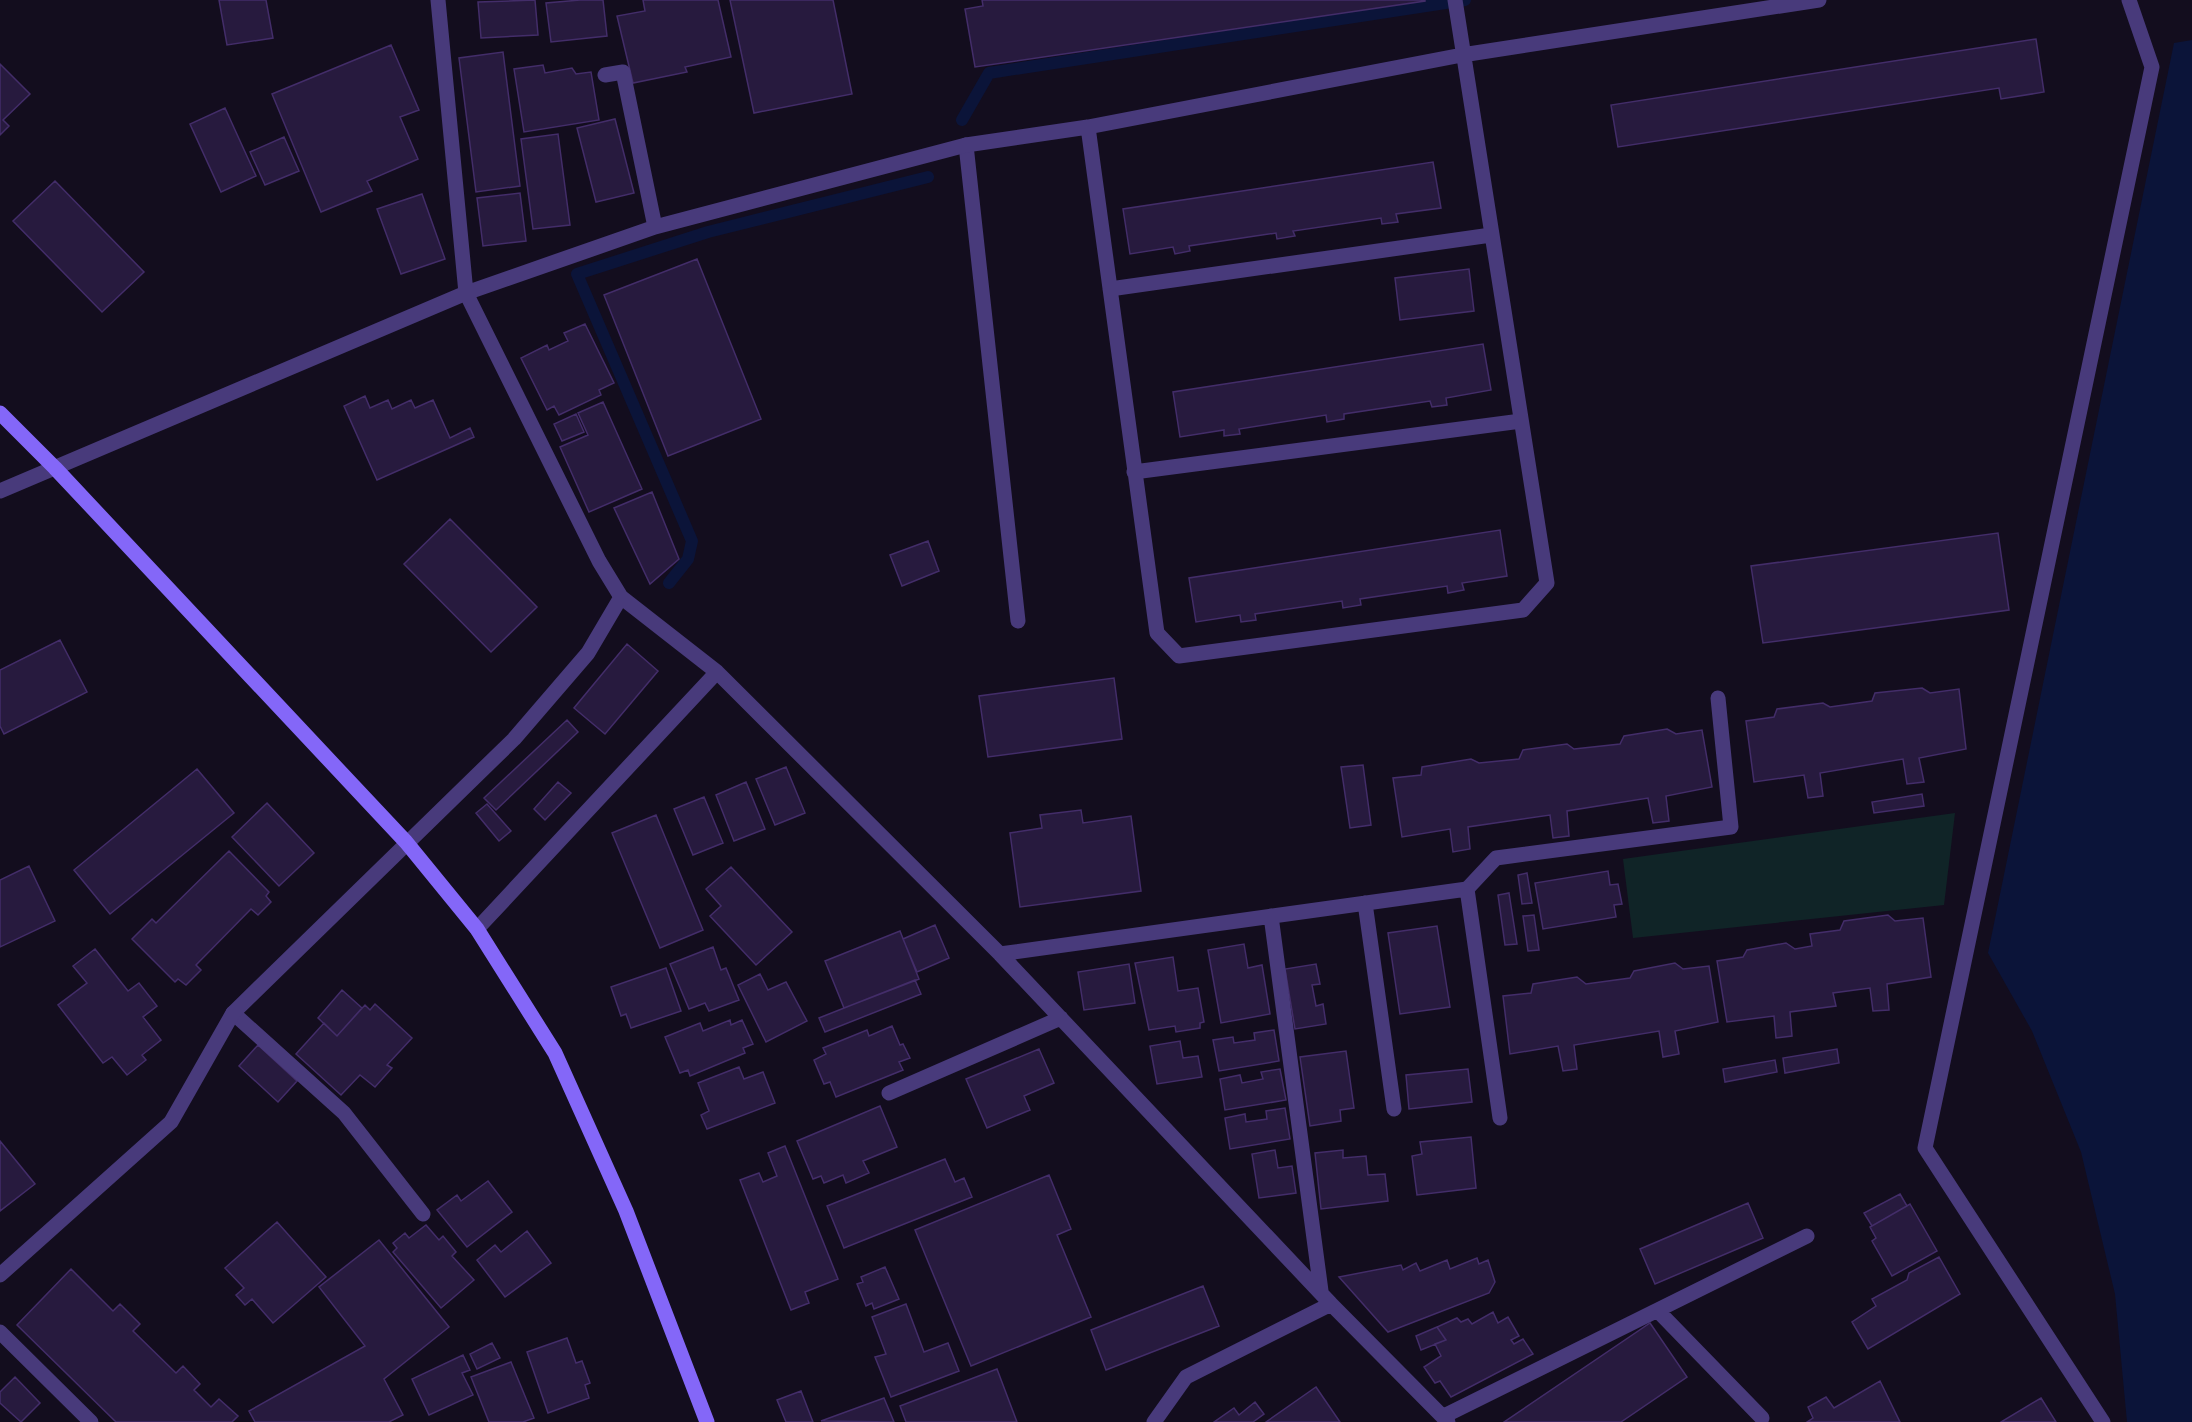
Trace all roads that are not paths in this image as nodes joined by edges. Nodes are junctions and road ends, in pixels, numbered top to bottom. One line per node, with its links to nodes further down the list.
1 (438, 0): 13 (street)
2 (1455, 0): 6 (street)
3 (1819, 0): 5 (street)
4 (2129, 0): 46 (street)
5 (1740, 5): 6 (street)
6 (1461, 55): 8 (street); 11 (street)
7 (605, 75): 10 (street)
8 (1088, 127): 9 (street); 12 (street)
9 (966, 145): 10 (street); 20 (street)
10 (655, 227): 13 (street)
11 (1491, 235): 12 (street); 15 (street)
12 (1110, 289): 17 (street)
13 (466, 293): 16 (street); 19 (street)
14 (0, 412): 16 (street)
15 (1521, 421): 17 (street); 17 (street)
16 (56, 468): 18 (street); 23 (street)
17 (1134, 472)
18 (0, 491)
19 (621, 597): 21 (street); 23 (street)
20 (1018, 621)
21 (717, 672): 27 (street); 28 (street)
22 (1718, 698): 24 (street)
23 (406, 843): 27 (street); 29 (street)
24 (1467, 890): 25 (street); 33 (street)
25 (1365, 903): 26 (street); 32 (street)
26 (1271, 916): 28 (street); 37 (street)
27 (477, 929): 44 (street)
28 (1000, 954): 30 (street)
29 (233, 1013): 34 (street); 36 (street)
30 (1061, 1018): 31 (street); 37 (street)
31 (889, 1093)
32 (1394, 1109)
33 (1500, 1118)
34 (423, 1214)
35 (1807, 1236): 39 (street)
36 (0, 1275)
37 (1321, 1291): 38 (street)
38 (1331, 1304): 42 (street); 45 (street)
39 (1658, 1311): 41 (street); 42 (street)
40 (0, 1332): 43 (street)
41 (1762, 1418)
42 (1443, 1420)
43 (91, 1422)
44 (707, 1422)
45 (1154, 1422)
46 (2103, 1422)

